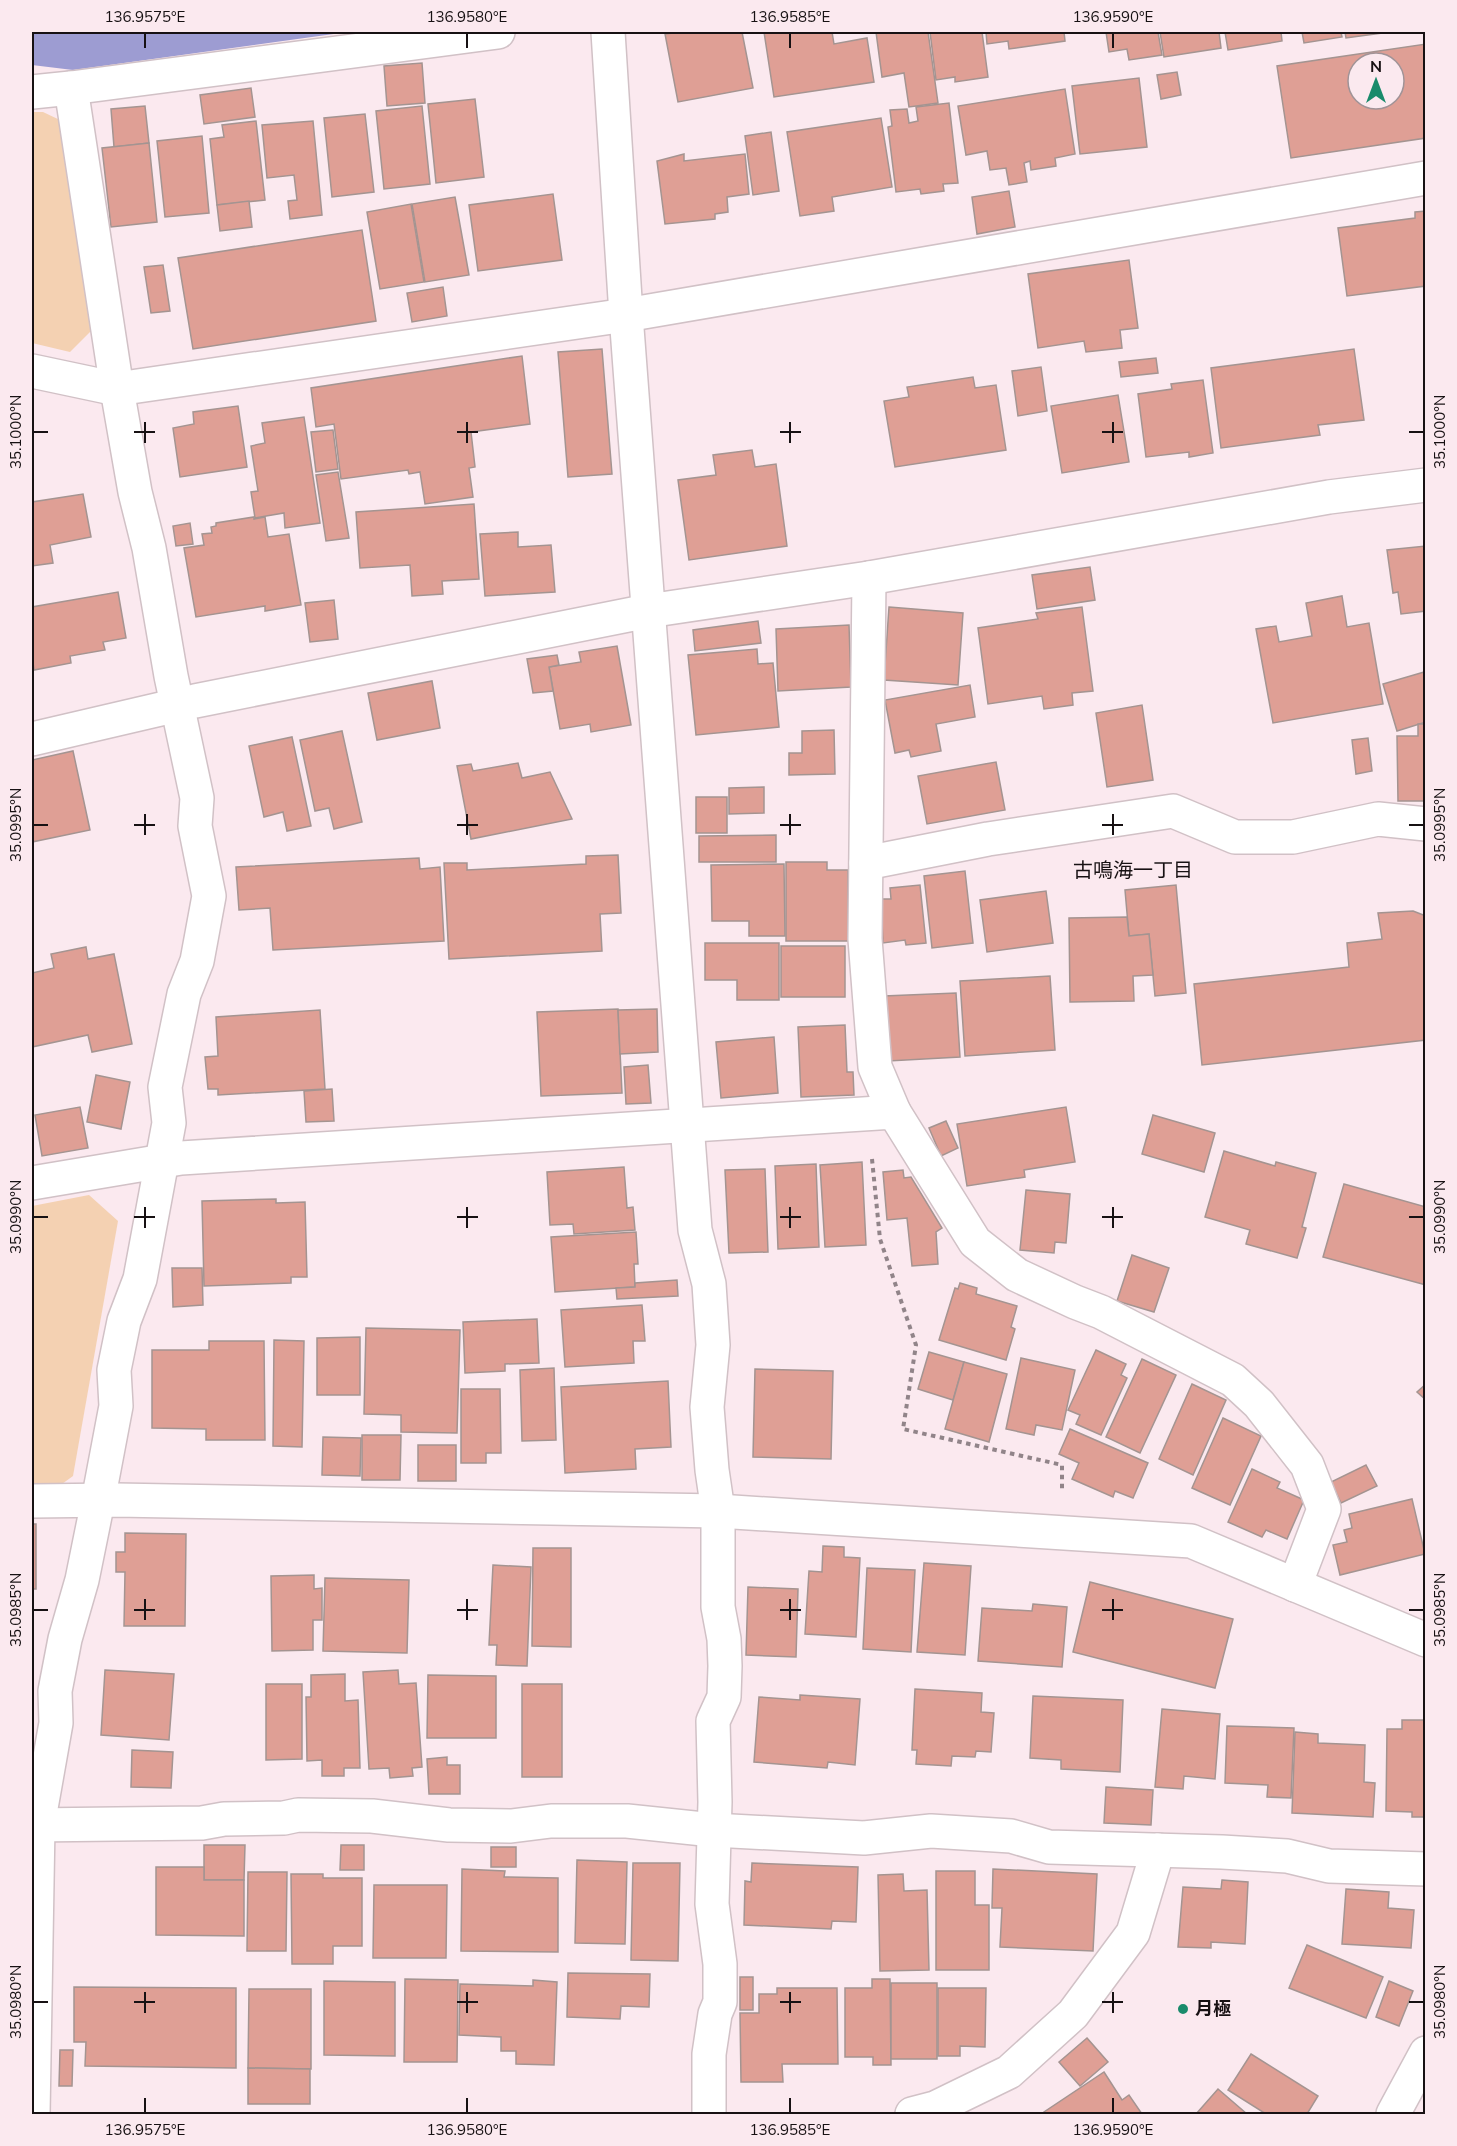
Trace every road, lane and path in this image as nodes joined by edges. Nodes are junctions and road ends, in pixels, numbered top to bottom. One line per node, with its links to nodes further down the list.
1 (498, 32): 3 (street)
2 (608, 32): 6 (street)
3 (71, 88): 4 (street); 8 (street)
4 (32, 92)
5 (1425, 178): 6 (street)
6 (626, 315): 8 (street); 11 (street)
7 (32, 370): 8 (street)
8 (117, 389): 12 (street)
9 (1425, 485): 10 (street)
10 (869, 578): 11 (street); 15 (street)
11 (648, 611): 12 (street); 17 (street)
12 (177, 705): 13 (street); 18 (street)
13 (32, 739)
14 (1425, 824): 15 (street)
15 (866, 862): 16 (street)
16 (881, 1113): 17 (street); 23 (path); 24 (street)
17 (687, 1125): 18 (street); 22 (street)
18 (162, 1161): 19 (street); 21 (street)
19 (32, 1183)
20 (32, 1501): 21 (street)
21 (98, 1501): 22 (street); 26 (street)
22 (718, 1511): 23 (street); 27 (street)
23 (1062, 1532): 24 (street)
24 (1295, 1585): 25 (street)
25 (1425, 1640)
26 (35, 1825): 27 (street); 31 (street)
27 (713, 1830): 28 (street); 32 (street)
28 (1158, 1850): 29 (street); 33 (street)
29 (1425, 1869)
30 (1425, 2053): 34 (street)
31 (33, 2115)
32 (709, 2115)
33 (912, 2115)
34 (1393, 2115)

